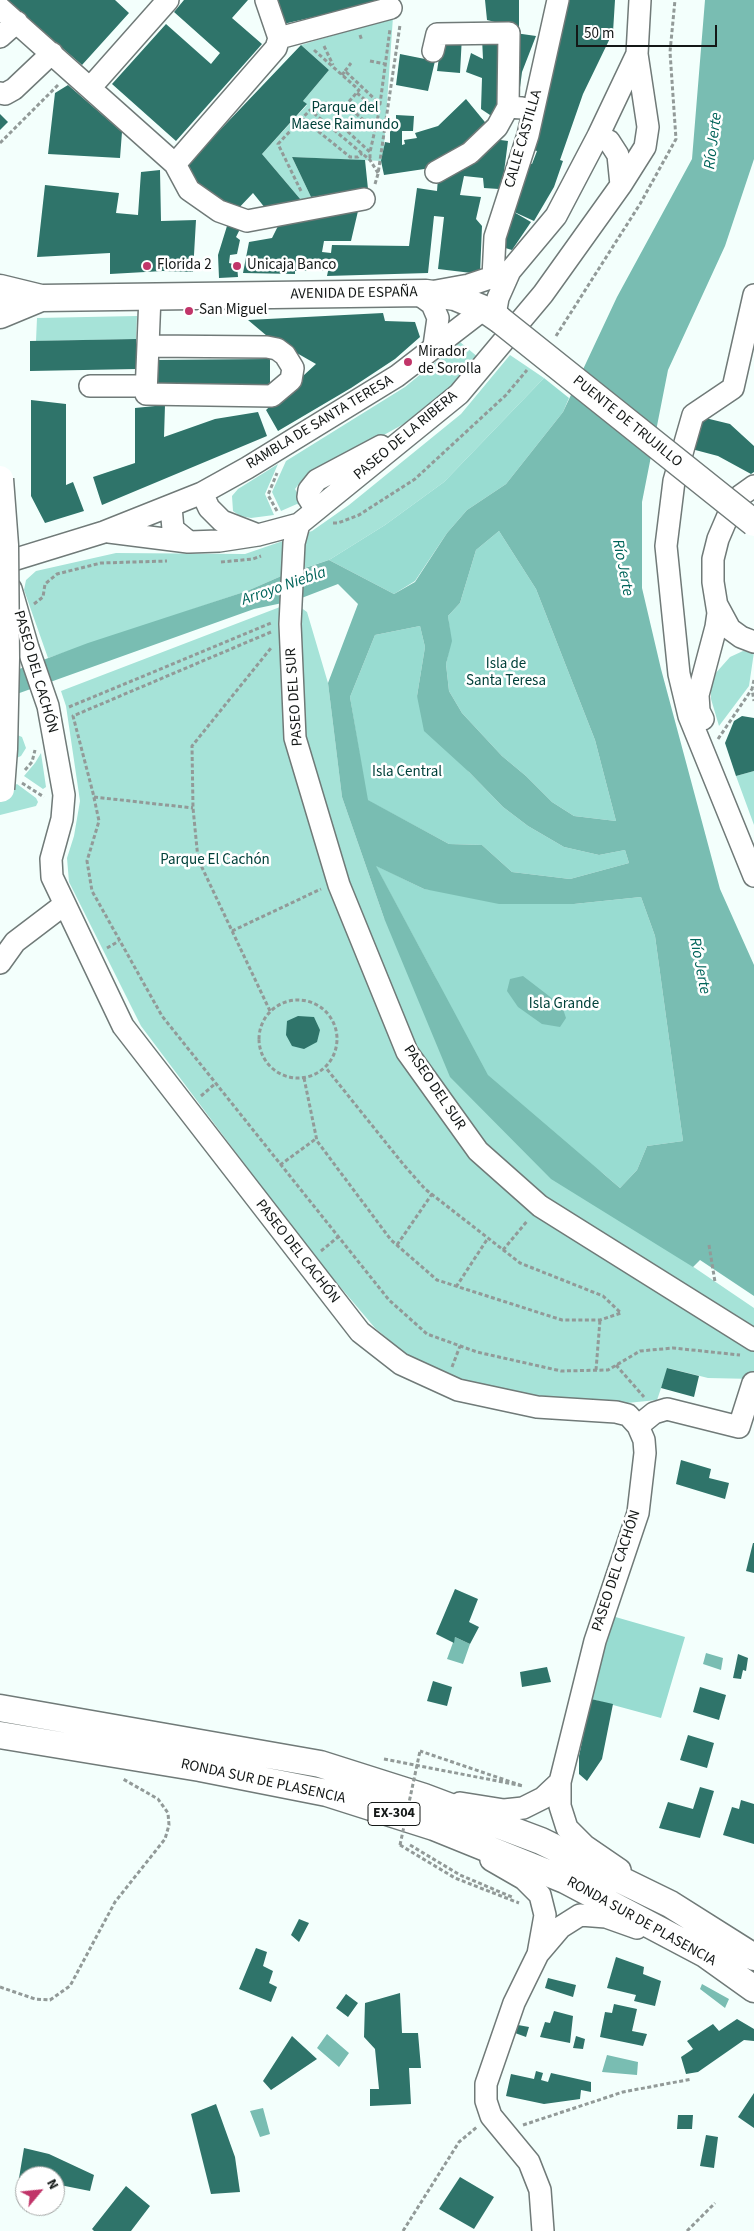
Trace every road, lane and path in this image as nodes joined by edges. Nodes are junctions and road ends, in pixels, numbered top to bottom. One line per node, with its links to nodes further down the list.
1 (168, 0): 20 (street)
2 (266, 0): 9 (street)
3 (558, 0): 25 (street, CALLE CASTILLA)
4 (640, 0): 12 (street)
5 (0, 8): 7 (street)
6 (392, 18): 9 (street); 15 (path); 37 (path)
7 (17, 22): 8 (street); 11 (street)
8 (0, 37)
9 (278, 38): 35 (street)
10 (433, 51): 24 (street)
11 (52, 53): 17 (street); 21 (street)
12 (637, 54): 26 (street); 28 (street)
13 (370, 62): 15 (path)
14 (351, 63): 18 (path)
15 (386, 64): 18 (path)
16 (334, 68): 19 (path)
17 (72, 71): 20 (street); 31 (path)
18 (345, 71): 19 (path)
19 (342, 75): 22 (path)
20 (90, 88): 35 (street)
21 (0, 93)
22 (357, 93): 23 (path); 29 (path)
23 (346, 105): 29 (path); 32 (path)
24 (508, 107): 25 (street); 36 (street)
25 (534, 108): 41 (street, CALLE CASTILLA)
26 (610, 109): 28 (street); 30 (street)
27 (302, 118): 33 (path); 33 (path); 39 (path)
28 (648, 127): 38 (street)
29 (375, 130): 32 (path)
30 (598, 136): 38 (street); 41 (street)
31 (0, 143)
32 (370, 152): 34 (path)
33 (362, 153): 34 (path)
34 (370, 160): 37 (path)
35 (175, 164): 40 (street)
36 (436, 172)
37 (378, 174): 40 (path)
38 (621, 185): 58 (street, PASEO DE LA RIBERA)
39 (305, 199)
40 (364, 199)
41 (502, 274): 43 (street); 48 (street)
42 (0, 288): 46 (main road, AVENIDA DE ESPAÑA)
43 (421, 293): 45 (main road, AVENIDA DE ESPAÑA); 48 (main road, AVENIDA DE ESPAÑA); 50 (street)
44 (754, 295): 85 (street)
45 (150, 296): 46 (main road, AVENIDA DE ESPAÑA); 49 (street)
46 (41, 298): 47 (main road, AVENIDA DE ESPAÑA)
47 (0, 315)
48 (492, 315): 50 (street, RAMBLA DE SANTA TERESA); 60 (main road, PUENTE DE TRUJILLO, bridge)
49 (148, 346): 52 (street); 52 (street)
50 (434, 346): 56 (street, RAMBLA DE SANTA TERESA)
51 (90, 386): 52 (street)
52 (146, 386)
53 (280, 468): 64 (path)
54 (0, 479): 80 (main road, bridge)
55 (754, 486): 68 (street)
56 (202, 493): 57 (street, RAMBLA DE SANTA TERESA); 62 (street)
57 (171, 507): 61 (street, RAMBLA DE SANTA TERESA); 63 (street)
58 (322, 519): 59 (path); 64 (street, PASEO DE LA RIBERA)
59 (338, 523)
60 (754, 523)
61 (104, 532): 63 (street, RAMBLA DE SANTA TERESA); 67 (street, RAMBLA DE SANTA TERESA)
62 (258, 535): 63 (street, RAMBLA DE SANTA TERESA); 64 (street, PASEO DE LA RIBERA)
63 (188, 542)
64 (295, 542): 66 (path); 70 (street, PASEO DEL SUR)
65 (176, 561): 69 (path)
66 (214, 562)
67 (2, 564): 69 (street, PASEO DEL CACHÓN)
68 (717, 604): 71 (street); 73 (street)
69 (18, 613): 77 (street, PASEO DEL CACHÓN)
70 (291, 620): 77 (path); 82 (path); 83 (path); 86 (street, PASEO DEL SUR)
71 (730, 629): 72 (street); 73 (street)
72 (754, 642)
73 (707, 659): 78 (street)
74 (754, 680): 75 (path)
75 (752, 689): 76 (path); 78 (path)
76 (754, 701)
77 (46, 720): 79 (path); 87 (street, PASEO DEL CACHÓN)
78 (714, 745): 84 (street)
79 (22, 774)
80 (6, 788): 81 (path)
81 (45, 797)
82 (94, 797): 83 (path); 94 (path)
83 (193, 808): 88 (path)
84 (754, 850)
85 (754, 876)
86 (338, 881): 88 (path); 96 (street, PASEO DEL SUR)
87 (65, 904): 89 (street); 109 (street, PASEO DEL CACHÓN)
88 (232, 931): 90 (path)
89 (0, 963)
90 (270, 1011): 91 (path); 92 (path)
91 (326, 1068): 92 (path); 95 (path)
92 (304, 1078): 93 (path)
93 (317, 1138): 94 (path); 98 (path)
94 (280, 1165): 106 (path)
95 (432, 1194): 97 (path); 98 (path)
96 (540, 1206): 100 (path); 104 (street, PASEO DEL SUR)
97 (488, 1238): 100 (path); 102 (path)
98 (396, 1245): 102 (path)
99 (709, 1245): 101 (path)
100 (503, 1250): 103 (path)
101 (715, 1282)
102 (456, 1287): 103 (path)
103 (600, 1320): 106 (path)
104 (750, 1348): 105 (path)
105 (616, 1365): 106 (path); 108 (path)
106 (596, 1370)
107 (753, 1383): 108 (street)
108 (657, 1412): 109 (street)
109 (638, 1426): 114 (street, PASEO DEL CACHÓN)
110 (0, 1708): 115 (main road, RONDA SUR DE PLASENCIA / EX-304)
111 (0, 1735): 112 (main road, RONDA SUR DE PLASENCIA / EX-304)
112 (108, 1753): 116 (main road, RONDA SUR DE PLASENCIA / EX-304); 124 (path)
113 (379, 1758): 119 (path, bridge)
114 (560, 1782): 115 (street); 120 (street, PASEO DEL CACHÓN)
115 (424, 1797): 120 (main road, RONDA SUR DE PLASENCIA / EX-304)
116 (434, 1827): 121 (street); 122 (main road, RONDA SUR DE PLASENCIA / EX-304)
117 (398, 1831): 118 (path)
118 (407, 1834)
119 (410, 1845)
120 (670, 1904): 123 (main road, RONDA SUR DE PLASENCIA / EX-304)
121 (538, 1954): 122 (street); 127 (street)
122 (705, 1954): 125 (main road, RONDA SUR DE PLASENCIA / EX-304)
123 (754, 1956)
124 (0, 1987)
125 (754, 1989)
126 (692, 2079): 127 (path)
127 (497, 2124): 129 (path); 130 (street)
128 (716, 2203): 131 (path)
129 (403, 2231)
130 (544, 2231)
131 (687, 2231)

